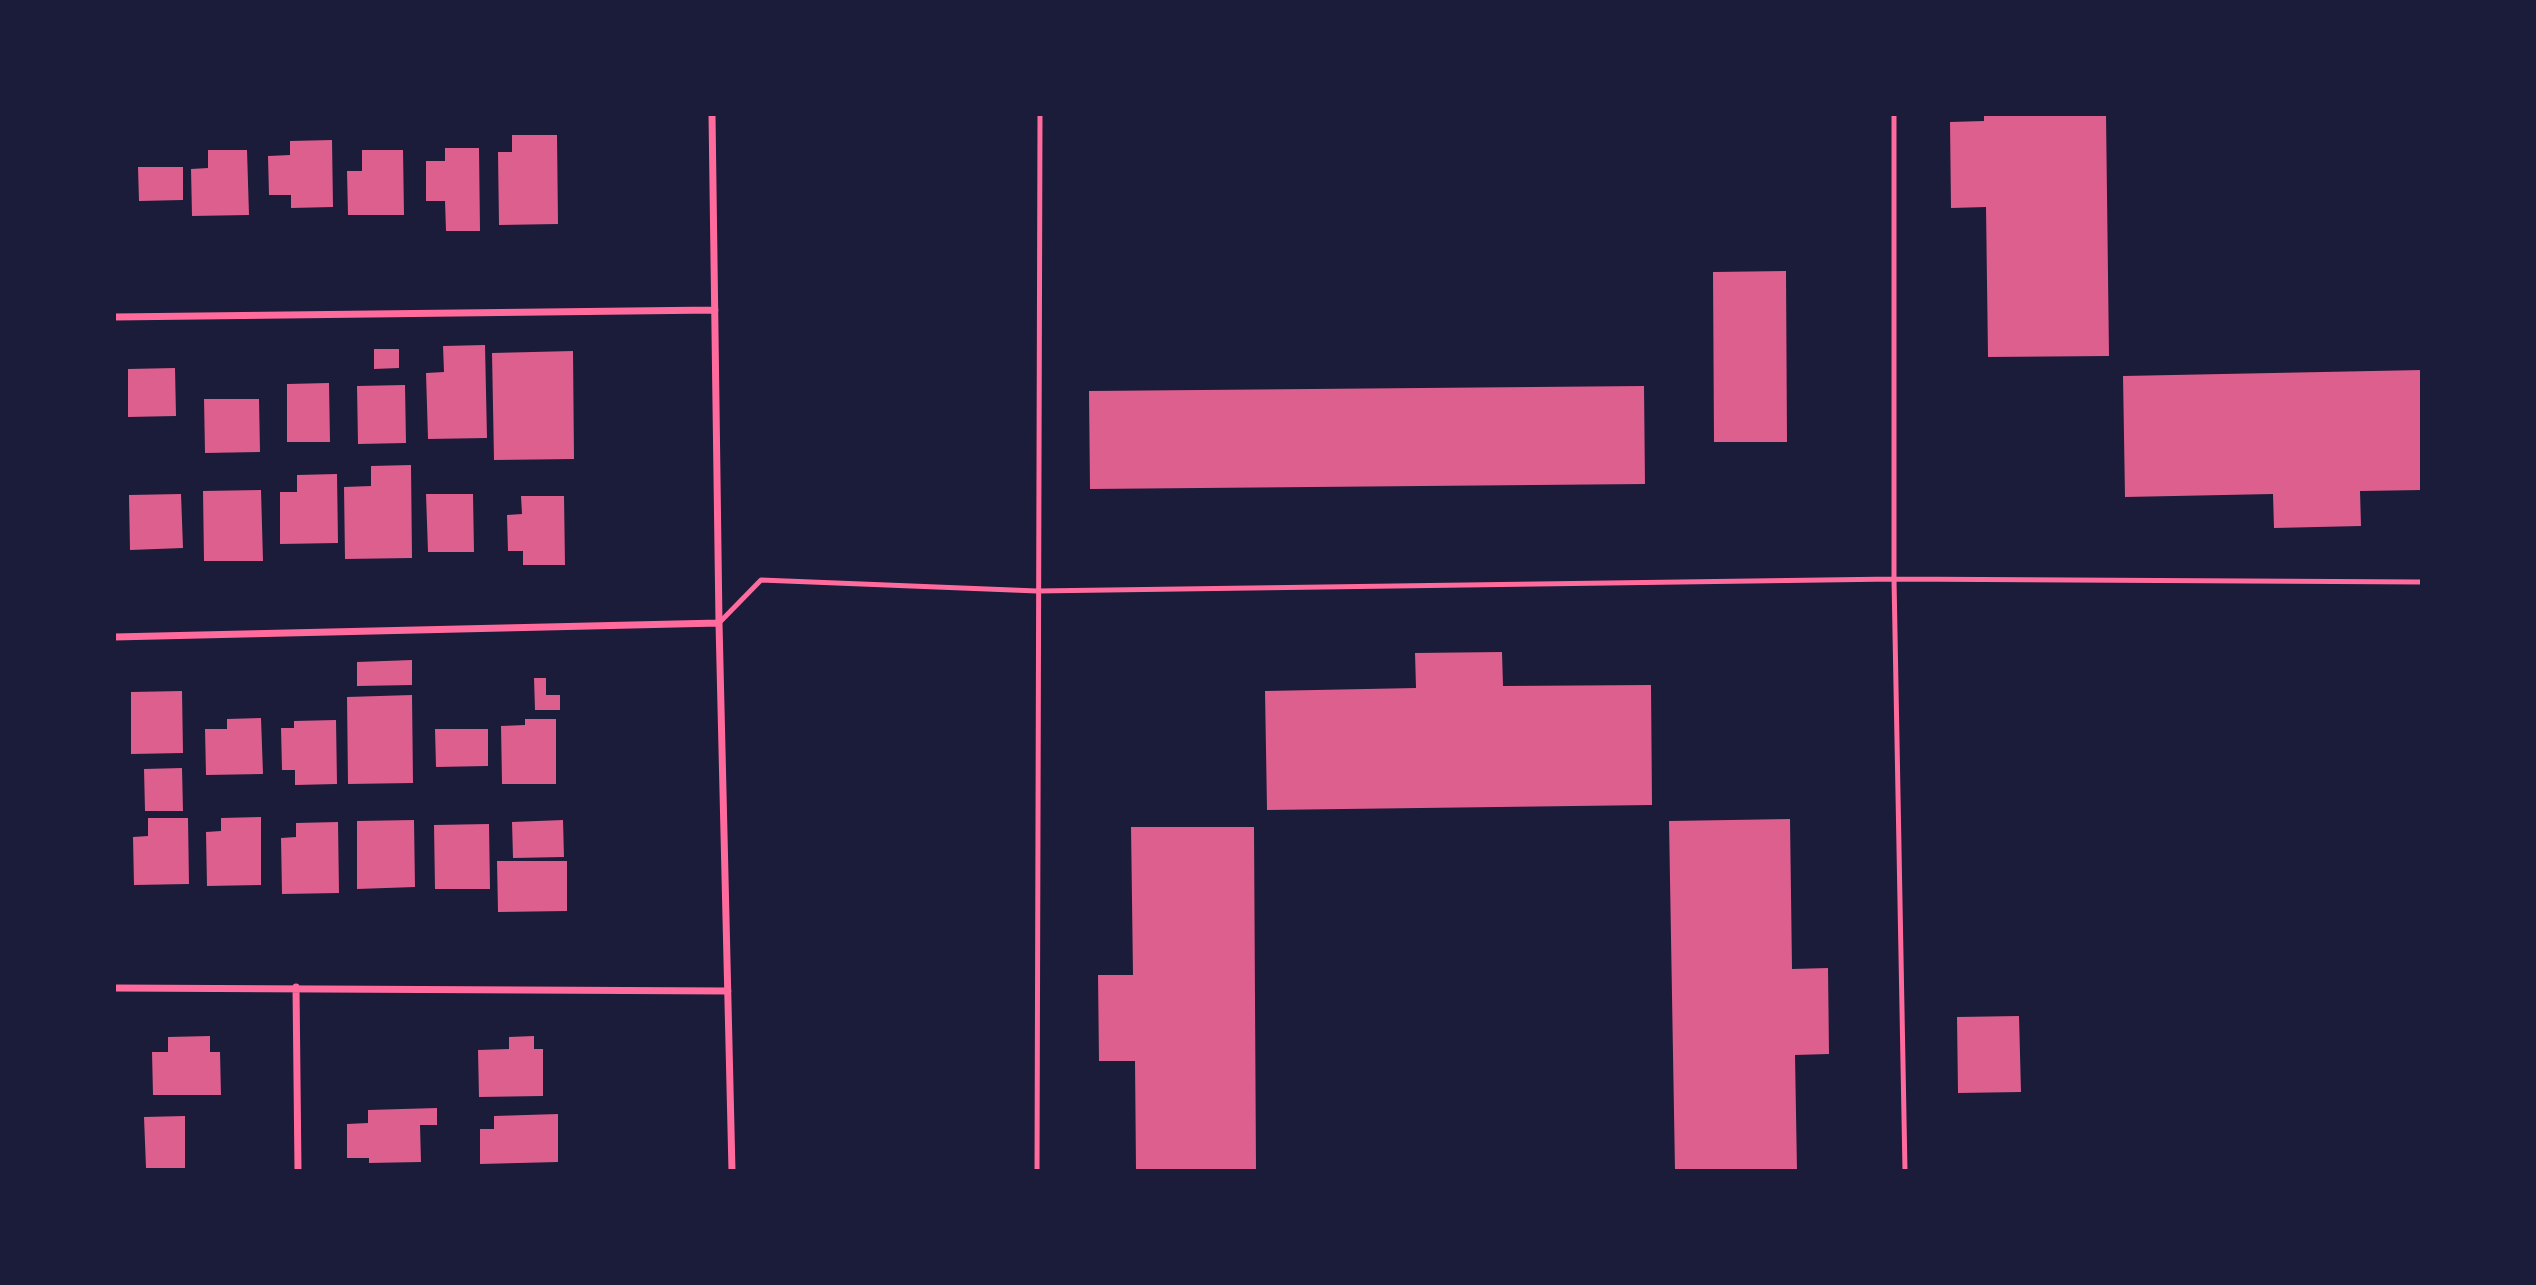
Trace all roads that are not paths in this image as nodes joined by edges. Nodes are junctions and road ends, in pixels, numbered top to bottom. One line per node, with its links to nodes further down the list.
1 (712, 114): 4 (street)
2 (1040, 114): 8 (lane)
3 (1894, 114): 6 (lane)
4 (715, 310): 5 (street); 9 (street)
5 (114, 317)
6 (1894, 579): 7 (lane); 8 (lane); 17 (lane)
7 (2422, 582)
8 (1037, 591): 9 (lane); 16 (lane)
9 (719, 623): 10 (street); 13 (street)
10 (114, 637)
11 (296, 987): 12 (street); 13 (street); 14 (street)
12 (114, 988)
13 (728, 991): 15 (street)
14 (298, 1171)
15 (732, 1171)
16 (1037, 1171)
17 (1906, 1171)

